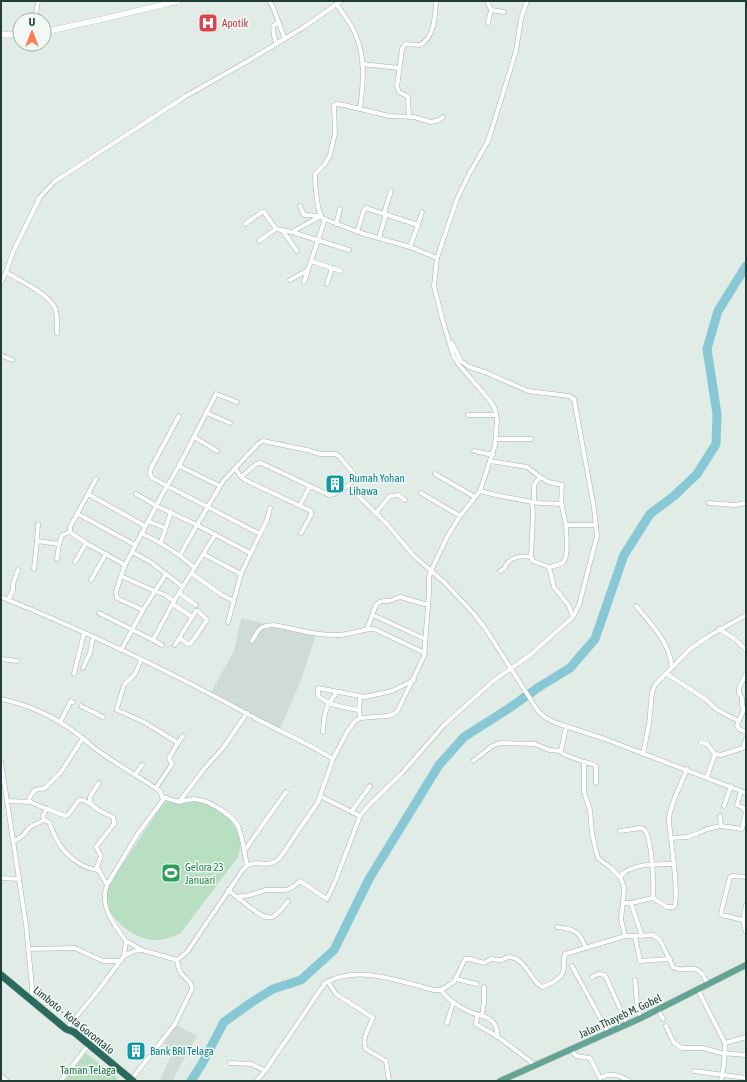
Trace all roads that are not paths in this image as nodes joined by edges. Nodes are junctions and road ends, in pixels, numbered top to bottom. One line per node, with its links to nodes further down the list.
1 (38, 1): 10 (street)
2 (178, 1): 14 (street)
3 (269, 1): 12 (street)
4 (341, 1): 8 (street)
5 (436, 1): 20 (street)
6 (487, 1): 9 (street)
7 (527, 1): 43 (street)
8 (337, 5): 17 (street); 19 (street)
9 (490, 10): 11 (street); 13 (street)
10 (36, 12)
11 (504, 12)
12 (279, 22): 17 (street); 18 (street)
13 (488, 23)
14 (52, 30)
15 (12, 34): 16 (street)
16 (1, 35)
17 (285, 39): 18 (street)
18 (277, 44): 48 (street)
19 (362, 64): 20 (street); 21 (street)
20 (399, 68): 22 (street)
21 (360, 109): 22 (street); 29 (street)
22 (409, 117): 23 (street)
23 (443, 117)
24 (391, 191): 28 (street)
25 (300, 206): 29 (street)
26 (340, 209): 31 (street)
27 (422, 212): 32 (street)
28 (385, 214): 32 (street); 36 (street); 37 (street)
29 (323, 218): 31 (street); 35 (street); 39 (street)
30 (245, 224): 33 (street)
31 (336, 224): 36 (street)
32 (418, 224): 40 (street)
33 (276, 229): 34 (street); 38 (street)
34 (283, 231): 35 (street); 42 (street)
35 (292, 232): 39 (street)
36 (357, 232): 37 (street)
37 (379, 238): 40 (street)
38 (259, 241)
39 (318, 241): 41 (street); 44 (street)
40 (410, 247): 43 (street)
41 (349, 250)
42 (297, 251)
43 (437, 258): 54 (street)
44 (311, 261): 45 (street); 46 (street)
45 (332, 268): 47 (street); 52 (street)
46 (308, 270): 49 (street); 50 (street)
47 (341, 271)
48 (6, 272): 51 (street); 53 (street)
49 (290, 280)
50 (304, 282)
51 (1, 283)
52 (327, 284)
53 (57, 333)
54 (448, 338): 60 (street); 102 (street)
55 (1, 355): 56 (street)
56 (12, 360)
57 (237, 402): 58 (street)
58 (207, 413): 62 (street); 63 (street)
59 (468, 415): 60 (street)
60 (496, 415): 64 (street)
61 (179, 416): 76 (street)
62 (230, 423)
63 (194, 437): 66 (street); 70 (street)
64 (496, 439): 65 (street); 68 (street)
65 (530, 439)
66 (217, 451)
67 (474, 451): 68 (street)
68 (493, 455): 69 (street)
69 (490, 461): 74 (street); 80 (street)
70 (179, 466): 76 (street); 77 (street)
71 (235, 468): 73 (street); 77 (street); 79 (street)
72 (435, 474): 84 (street)
73 (241, 477): 78 (street); 90 (street)
74 (540, 477): 86 (street); 88 (street)
75 (96, 479): 82 (street)
76 (168, 485): 91 (street); 92 (street)
77 (220, 486): 92 (street)
78 (310, 486): 79 (street); 90 (street)
79 (348, 486): 95 (street)
80 (480, 491): 84 (street); 86 (street)
81 (421, 493): 97 (street)
82 (88, 494): 96 (street); 99 (street)
83 (136, 494): 91 (street)
84 (475, 497): 97 (street)
85 (405, 500): 95 (street)
86 (533, 502): 88 (street); 119 (street)
87 (746, 503): 89 (street)
88 (562, 504): 101 (street)
89 (709, 504)
90 (300, 505): 106 (street)
91 (157, 506): 94 (street); 99 (street)
92 (208, 506): 100 (street); 107 (street)
93 (270, 508): 107 (street)
94 (171, 512): 100 (street); 103 (street)
95 (376, 512): 127 (street)
96 (78, 514): 104 (street); 113 (street)
97 (460, 516): 127 (street)
98 (38, 524): 109 (street)
99 (146, 524): 103 (street); 105 (street)
100 (197, 525): 108 (street); 118 (street)
101 (566, 525): 102 (street); 123 (street)
102 (596, 525): 149 (street)
103 (165, 528): 110 (street)
104 (70, 532): 111 (street); 112 (street)
105 (141, 533): 110 (street); 113 (street)
106 (301, 533)
107 (260, 534): 115 (street)
108 (215, 535): 115 (street); 117 (street)
109 (37, 541): 112 (street); 125 (street)
110 (161, 542): 118 (street)
111 (86, 543): 116 (street); 121 (street)
112 (59, 544): 120 (street)
113 (135, 545): 114 (street)
114 (132, 552): 122 (street); 130 (street)
115 (250, 553): 131 (street)
116 (106, 554): 122 (street); 133 (street)
117 (203, 554): 124 (street); 131 (street)
118 (180, 555): 124 (street)
119 (531, 557): 123 (street); 128 (street)
120 (57, 559)
121 (75, 562)
122 (125, 565): 132 (street)
123 (549, 567): 149 (street)
124 (195, 568): 129 (street)
125 (34, 569)
126 (18, 570): 138 (street)
127 (431, 570): 142 (street); 169 (street)
128 (500, 571)
129 (191, 573): 134 (street); 139 (street)
130 (166, 574): 134 (street); 135 (street)
131 (241, 574): 139 (street)
132 (122, 576): 135 (street); 144 (street)
133 (91, 580)
134 (183, 587): 136 (street)
135 (155, 591): 140 (street); 144 (street)
136 (179, 593): 140 (street); 141 (street)
137 (1, 597): 138 (street)
138 (8, 600): 154 (street)
139 (234, 601): 150 (street)
140 (174, 602): 148 (street); 158 (street)
141 (196, 605)
142 (428, 605): 146 (street); 157 (street)
143 (636, 606): 170 (street)
144 (143, 610): 153 (street)
145 (99, 613): 153 (street)
146 (373, 615): 151 (street); 157 (street)
147 (746, 615): 152 (street)
148 (192, 617): 156 (street); 156 (street)
149 (573, 617): 169 (street)
150 (228, 622)
151 (368, 629): 159 (street); 164 (street)
152 (719, 629): 163 (street); 170 (street)
153 (132, 630): 158 (street); 162 (street)
154 (84, 634): 155 (street); 171 (street)
155 (93, 637): 162 (street); 168 (street)
156 (179, 638): 161 (street)
157 (425, 639): 164 (street)
158 (153, 640): 160 (street)
159 (252, 641)
160 (162, 645)
161 (175, 645)
162 (121, 650): 166 (street)
163 (746, 650)
164 (424, 653): 174 (street)
165 (1, 659): 167 (street)
166 (141, 660): 182 (street); 194 (street)
167 (17, 661)
168 (83, 668)
169 (510, 668): 187 (street); 224 (street)
170 (672, 668): 172 (street)
171 (74, 674)
172 (667, 674): 185 (street); 196 (street)
173 (746, 674): 185 (street)
174 (414, 680): 176 (street); 184 (street)
175 (337, 692): 176 (street); 179 (street); 179 (street)
176 (360, 697): 181 (street)
177 (1, 699): 186 (street)
178 (73, 702): 186 (street)
179 (329, 702): 181 (street); 188 (street)
180 (81, 706): 183 (street)
181 (359, 710): 184 (street)
182 (247, 714): 198 (street); 219 (street)
183 (103, 716)
184 (360, 718): 198 (street)
185 (739, 721): 189 (street)
186 (60, 722): 191 (street)
187 (566, 727): 195 (street); 196 (street)
188 (323, 732)
189 (746, 732)
190 (183, 736): 194 (street)
191 (83, 738): 205 (street); 218 (street)
192 (746, 739): 197 (street)
193 (701, 742): 197 (street)
194 (178, 743): 211 (street)
195 (561, 751): 199 (street); 201 (street)
196 (644, 754): 203 (street)
197 (716, 754): 206 (street)
198 (333, 759): 215 (street)
199 (473, 761)
200 (1, 762): 204 (street)
201 (584, 762): 208 (street); 237 (street)
202 (142, 765): 205 (street)
203 (687, 770): 206 (street); 230 (street)
204 (2, 773): 217 (street)
205 (135, 775): 211 (street)
206 (707, 777): 210 (street)
207 (99, 783): 220 (street)
208 (596, 783)
209 (370, 786): 223 (street)
210 (731, 786): 212 (street); 221 (street)
211 (156, 788): 216 (street)
212 (741, 791): 214 (street); 229 (street)
213 (286, 792): 232 (street)
214 (746, 792)
215 (320, 796): 223 (street); 235 (street)
216 (163, 797): 219 (street); 241 (street)
217 (7, 801): 218 (street); 231 (street)
218 (31, 802): 222 (street)
219 (179, 802): 232 (street)
220 (93, 806): 222 (street); 236 (street)
221 (724, 806)
222 (47, 810): 226 (street)
223 (352, 812): 224 (street)
224 (360, 816): 243 (street)
225 (720, 816): 227 (street)
226 (44, 820): 231 (street); 236 (street)
227 (721, 826): 229 (street); 230 (street)
228 (620, 830): 233 (street)
229 (744, 830)
230 (670, 838): 234 (street)
231 (14, 841): 240 (street)
232 (244, 851): 235 (street)
233 (651, 864): 234 (street); 237 (street); 244 (street)
234 (673, 864): 244 (street)
235 (247, 865): 242 (street)
236 (98, 870): 241 (street)
237 (620, 877): 246 (street)
238 (746, 877): 249 (street)
239 (1, 878): 240 (street)
240 (19, 879): 257 (street)
241 (107, 885): 255 (street)
242 (228, 890): 243 (street); 261 (street)
243 (237, 897): 245 (street)
244 (653, 898): 247 (street)
245 (288, 901)
246 (623, 903): 247 (street); 252 (street)
247 (632, 903): 254 (street)
248 (746, 905): 249 (street)
249 (743, 920): 251 (street)
250 (557, 927): 256 (street)
251 (746, 932)
252 (625, 936): 253 (street); 256 (street)
253 (635, 936): 254 (street); 260 (street)
254 (642, 936): 260 (street)
255 (126, 941): 258 (street); 259 (street)
256 (586, 948): 267 (street)
257 (28, 949): 262 (street); 275 (street)
258 (142, 950): 259 (street); 261 (street)
259 (124, 956): 262 (street)
260 (670, 959): 271 (street)
261 (177, 960): 303 (street)
262 (120, 961): 285 (street)
263 (746, 965): 271 (main road, Jalan Thayeb M. Gobel)
264 (572, 966): 286 (street)
265 (1, 975): 275 (highway, Limboto - Kota Gorontalo)
266 (592, 977): 283 (street)
267 (456, 979): 270 (street); 273 (street)
268 (635, 980): 280 (street)
269 (328, 982): 273 (street); 297 (street); 305 (street)
270 (476, 984)
271 (708, 984): 274 (main road, Jalan Thayeb M. Gobel)
272 (484, 987): 279 (street)
273 (441, 990): 276 (street)
274 (698, 990): 277 (main road, Jalan Thayeb M. Gobel); 289 (street)
275 (31, 1000): 285 (highway, Limboto - Kota Gorontalo)
276 (453, 1003): 278 (street); 282 (street)
277 (658, 1010): 280 (main road, Jalan Thayeb M. Gobel); 281 (street)
278 (477, 1015): 279 (street); 287 (street)
279 (482, 1015): 287 (street)
280 (641, 1018): 283 (main road, Jalan Thayeb M. Gobel)
281 (663, 1019)
282 (447, 1023)
283 (627, 1024): 286 (main road, Jalan Thayeb M. Gobel)
284 (666, 1026): 292 (street)
285 (66, 1029): 290 (highway); 303 (highway, Limboto - Kota Gorontalo)
286 (608, 1032): 291 (main road, Jalan Thayeb M. Gobel)
287 (498, 1037): 295 (street)
288 (746, 1037): 289 (street)
289 (725, 1044): 292 (street)
290 (86, 1048): 302 (street); 303 (highway)
291 (571, 1049): 295 (main road, Jalan Thayeb M. Gobel); 307 (street)
292 (726, 1053): 293 (street); 298 (street)
293 (746, 1055)
294 (230, 1063): 297 (street)
295 (534, 1066): 306 (main road, Jalan Thayeb M. Gobel)
296 (694, 1071): 298 (street)
297 (266, 1072): 304 (street)
298 (722, 1075): 300 (street); 308 (street)
299 (1, 1076): 301 (street)
300 (746, 1078)
301 (7, 1081)
302 (61, 1081)
303 (130, 1081)
304 (256, 1081)
305 (389, 1081)
306 (500, 1081)
307 (629, 1081)
308 (721, 1081)

